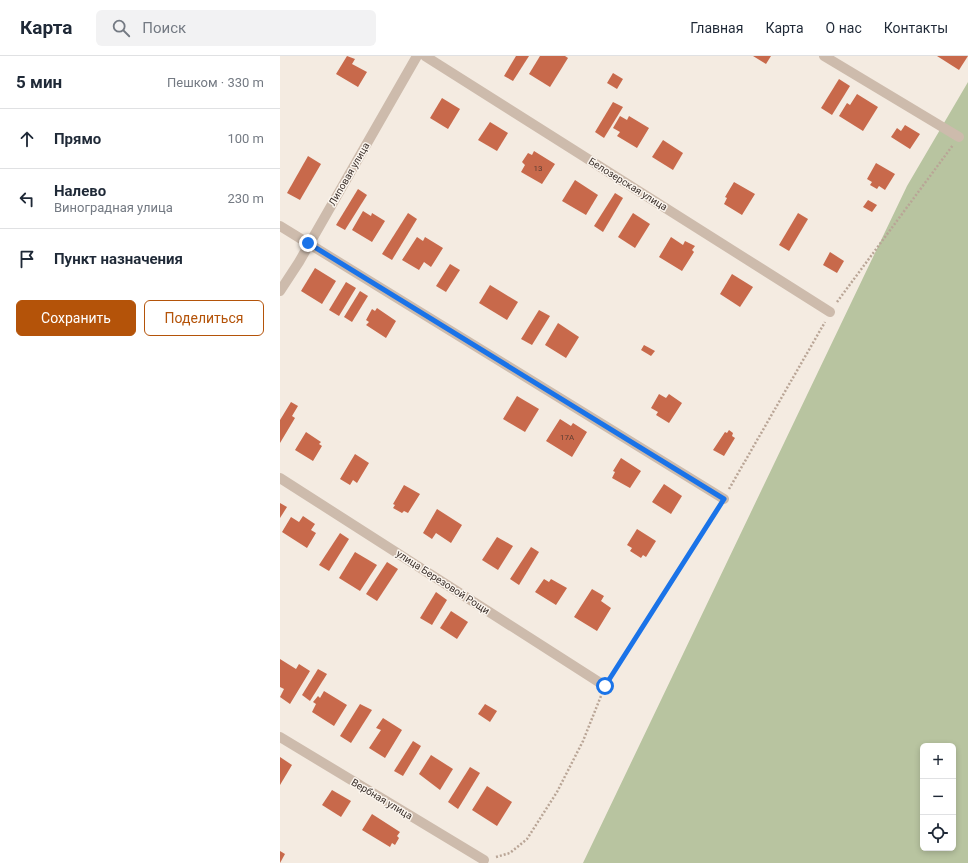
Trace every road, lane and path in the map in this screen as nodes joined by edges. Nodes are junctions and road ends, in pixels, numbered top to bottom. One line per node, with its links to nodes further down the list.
1 (418, 56): 6 (street, Липовая улица)
2 (425, 56): 8 (street, Белозерская улица)
3 (824, 56): 4 (street)
4 (959, 137): 8 (path)
5 (280, 226): 6 (street)
6 (308, 243): 7 (street, Липовая улица); 10 (street)
7 (280, 291)
8 (830, 312): 10 (path)
9 (280, 478): 11 (street, улица Березовой Рощи)
10 (724, 499): 11 (path)
11 (605, 686): 13 (path)
12 (280, 737): 13 (street, Вербная улица)
13 (484, 860)

